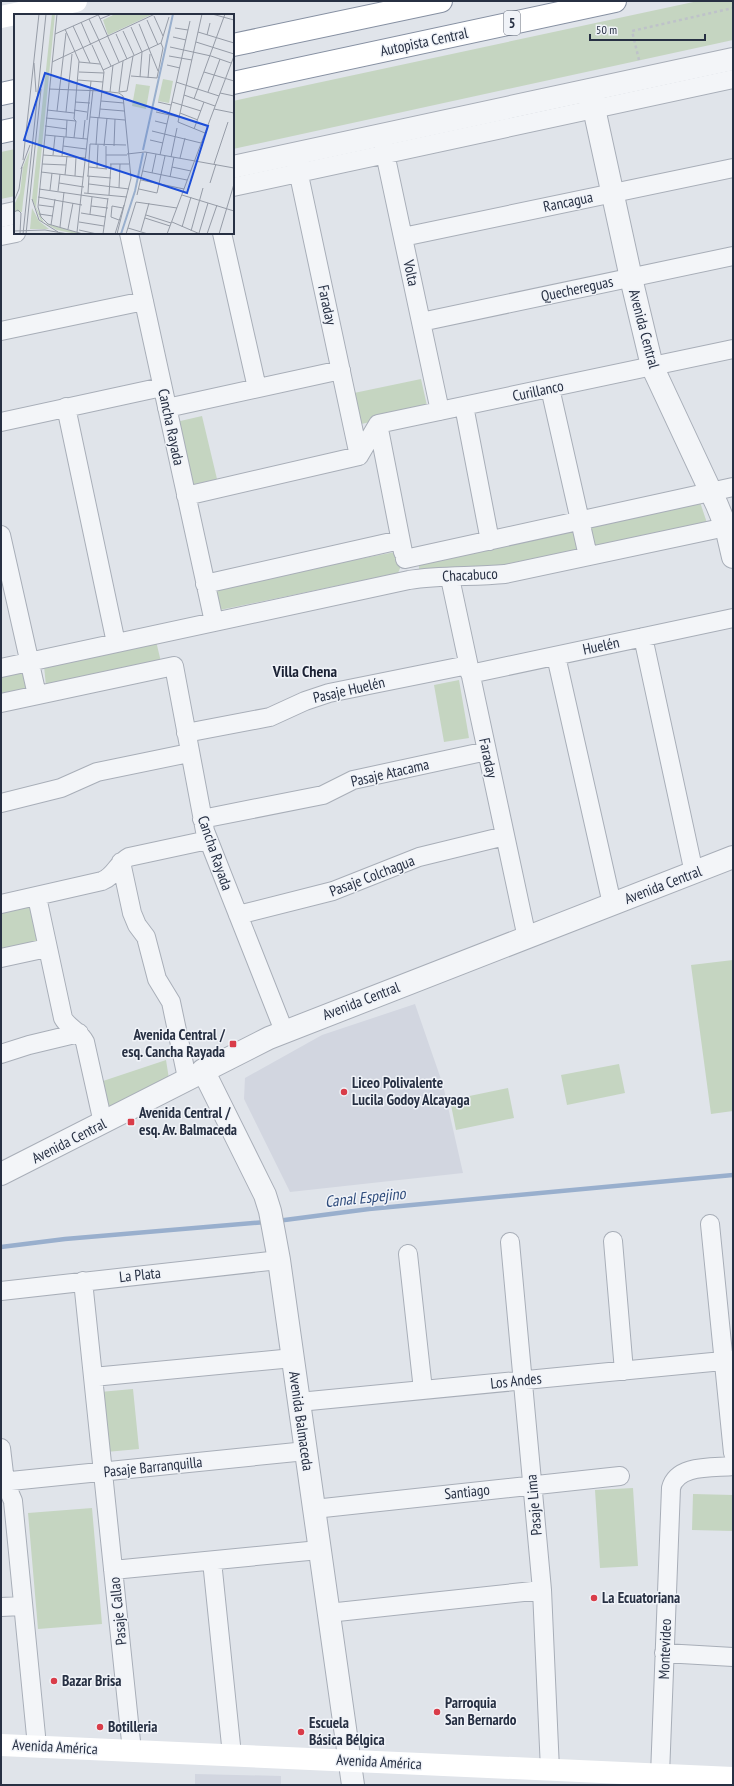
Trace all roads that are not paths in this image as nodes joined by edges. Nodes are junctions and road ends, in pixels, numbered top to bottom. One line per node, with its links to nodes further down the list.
1 (76, 1): 5 (main road)
2 (438, 1): 7 (main road)
3 (615, 1): 12 (main road, Autopista Central / 5)
4 (14, 14): 6 (main road)
5 (15, 14)
6 (1, 17)
7 (234, 45)
8 (733, 59): 15 (street)
9 (733, 79): 15 (street)
10 (1, 81): 11 (main road)
11 (14, 81)
12 (234, 83)
13 (14, 91): 14 (main road)
14 (1, 94)
15 (592, 100): 18 (street); 23 (street, Avenida Central)
16 (14, 130): 17 (main road)
17 (1, 132)
18 (384, 145): 19 (street); 30 (street, Volta)
19 (296, 163): 20 (street); 22 (street); 38 (street, Faraday)
20 (234, 167)
21 (733, 168): 23 (street, Rancagua)
22 (234, 187)
23 (612, 192): 30 (street, Rancagua); 32 (street, Avenida Central)
24 (14, 213): 25 (street)
25 (1, 216)
26 (14, 233): 29 (street)
27 (129, 234): 33 (street, Cancha Rayada)
28 (222, 234): 40 (street)
29 (1, 236)
30 (404, 237): 34 (street, Volta)
31 (733, 256): 32 (street, Quechereguas)
32 (631, 278): 34 (street, Quechereguas); 37 (street, Avenida Central)
33 (144, 301): 35 (street); 39 (street, Cancha Rayada)
34 (421, 322): 45 (street, Volta)
35 (1, 331)
36 (733, 349): 37 (street, Curillanco)
37 (652, 366): 41 (street, Curillanco); 50 (street, Avenida Central)
38 (341, 370): 40 (street); 48 (street, Faraday)
39 (162, 387): 43 (street); 44 (street, Cancha Rayada)
40 (257, 388): 44 (street)
41 (550, 388): 42 (street, Curillanco); 52 (street)
42 (464, 406): 45 (street, Curillanco); 56 (street)
43 (66, 408): 46 (street); 67 (street)
44 (167, 408): 51 (street, Cancha Rayada)
45 (440, 411): 47 (street, Curillanco)
46 (1, 422)
47 (378, 424): 48 (street); 55 (street)
48 (359, 456): 51 (street)
49 (733, 488): 50 (street, Chacabuco)
50 (711, 492): 52 (street, Chacabuco); 53 (street, Avenida Central)
51 (186, 496): 63 (street, Cancha Rayada)
52 (580, 521): 56 (street, Chacabuco); 57 (street)
53 (726, 527): 57 (street, Chacabuco); 58 (street, Avenida Central)
54 (1, 535): 60 (street)
55 (400, 540): 59 (street); 63 (street)
56 (490, 541): 59 (street, Chacabuco)
57 (588, 556): 61 (street, Chacabuco)
58 (733, 557)
59 (405, 559): 62 (street)
60 (5, 568): 69 (street)
61 (450, 578): 62 (street, Chacabuco); 71 (street, Faraday)
62 (409, 580): 65 (street, Chacabuco)
63 (206, 584): 65 (street, Cancha Rayada)
64 (733, 618): 66 (street, Huelén)
65 (214, 622): 67 (street, Chacabuco)
66 (643, 637): 68 (street, Huelén); 83 (street)
67 (116, 643): 69 (street, Chacabuco)
68 (556, 656): 71 (street, Huelén); 86 (street)
69 (29, 662): 70 (street, Chacabuco); 72 (street)
70 (1, 668)
71 (469, 669): 74 (street, Pasaje Huelén); 75 (street, Faraday)
72 (36, 695): 73 (street); 74 (street, Cancha Rayada)
73 (1, 703)
74 (186, 733): 76 (street, Cancha Rayada)
75 (486, 751): 78 (street, Pasaje Atacama); 79 (street, Faraday)
76 (189, 753): 77 (street); 78 (street, Cancha Rayada)
77 (1, 803)
78 (202, 819): 80 (street, Cancha Rayada)
79 (505, 836): 87 (street, Pasaje Colchagua); 88 (street, Faraday)
80 (208, 840): 82 (street); 87 (street, Cancha Rayada)
81 (733, 857): 83 (street, Avenida Central)
82 (121, 862): 84 (street); 94 (street)
83 (694, 873): 86 (street, Avenida Central)
84 (37, 897): 85 (street); 89 (street)
85 (1, 904)
86 (612, 904): 88 (street, Avenida Central)
87 (238, 916): 91 (street, Cancha Rayada)
88 (527, 938): 91 (street, Avenida Central)
89 (47, 948): 90 (street); 92 (street)
90 (1, 958)
91 (284, 1031): 94 (street, Avenida Central)
92 (79, 1033): 93 (street); 95 (street)
93 (1, 1054)
94 (195, 1074): 95 (street, Avenida Central); 101 (street, Avenida Balmaceda)
95 (103, 1123): 96 (street, Avenida Central)
96 (1, 1174)
97 (710, 1224): 105 (street)
98 (613, 1241): 106 (street)
99 (510, 1242): 108 (street, Pasaje Lima)
100 (408, 1254): 109 (street)
101 (279, 1260): 102 (street, La Plata); 104 (street, Avenida Balmaceda)
102 (83, 1281): 103 (street, La Plata); 107 (street, Pasaje Callao)
103 (1, 1291)
104 (293, 1358): 107 (street); 110 (street, Avenida Balmaceda)
105 (728, 1361): 106 (street, Los Andes); 113 (street)
106 (624, 1370): 108 (street, Los Andes)
107 (93, 1376): 115 (street, Pasaje Callao)
108 (523, 1380): 109 (street, Los Andes); 118 (street, Pasaje Lima)
109 (423, 1390): 110 (street, Los Andes)
110 (299, 1402): 112 (street, Avenida Balmaceda)
111 (1, 1448): 117 (street)
112 (306, 1451): 115 (street, Pasaje Barranquilla); 119 (street, Avenida Balmaceda)
113 (733, 1453)
114 (733, 1466): 127 (street, Montevideo)
115 (104, 1472): 117 (street, Pasaje Barranquilla); 122 (street, Pasaje Callao)
116 (620, 1476): 118 (street, Santiago)
117 (3, 1482): 124 (street)
118 (532, 1485): 119 (street, Santiago); 123 (street, Pasaje Lima)
119 (314, 1509): 120 (street, Avenida Balmaceda)
120 (319, 1550): 121 (street); 126 (street, Avenida Balmaceda)
121 (212, 1561): 122 (street); 132 (street)
122 (113, 1570): 131 (street, Pasaje Callao)
123 (542, 1590): 126 (street); 134 (street, Pasaje Lima)
124 (23, 1606): 125 (street); 130 (street)
125 (1, 1608)
126 (328, 1613): 133 (street, Avenida Balmaceda)
127 (664, 1653): 128 (street); 135 (street, Montevideo)
128 (733, 1657)
129 (1, 1745): 130 (main road, Avenida América)
130 (37, 1746): 131 (main road, Avenida América)
131 (132, 1751): 132 (main road, Avenida América)
132 (232, 1755): 133 (main road, Avenida América)
133 (350, 1760): 134 (main road, Avenida América); 137 (street, Avenida Balmaceda)
134 (550, 1770): 135 (main road, Avenida América)
135 (660, 1774): 136 (main road, Avenida América)
136 (733, 1778)
137 (353, 1785)

